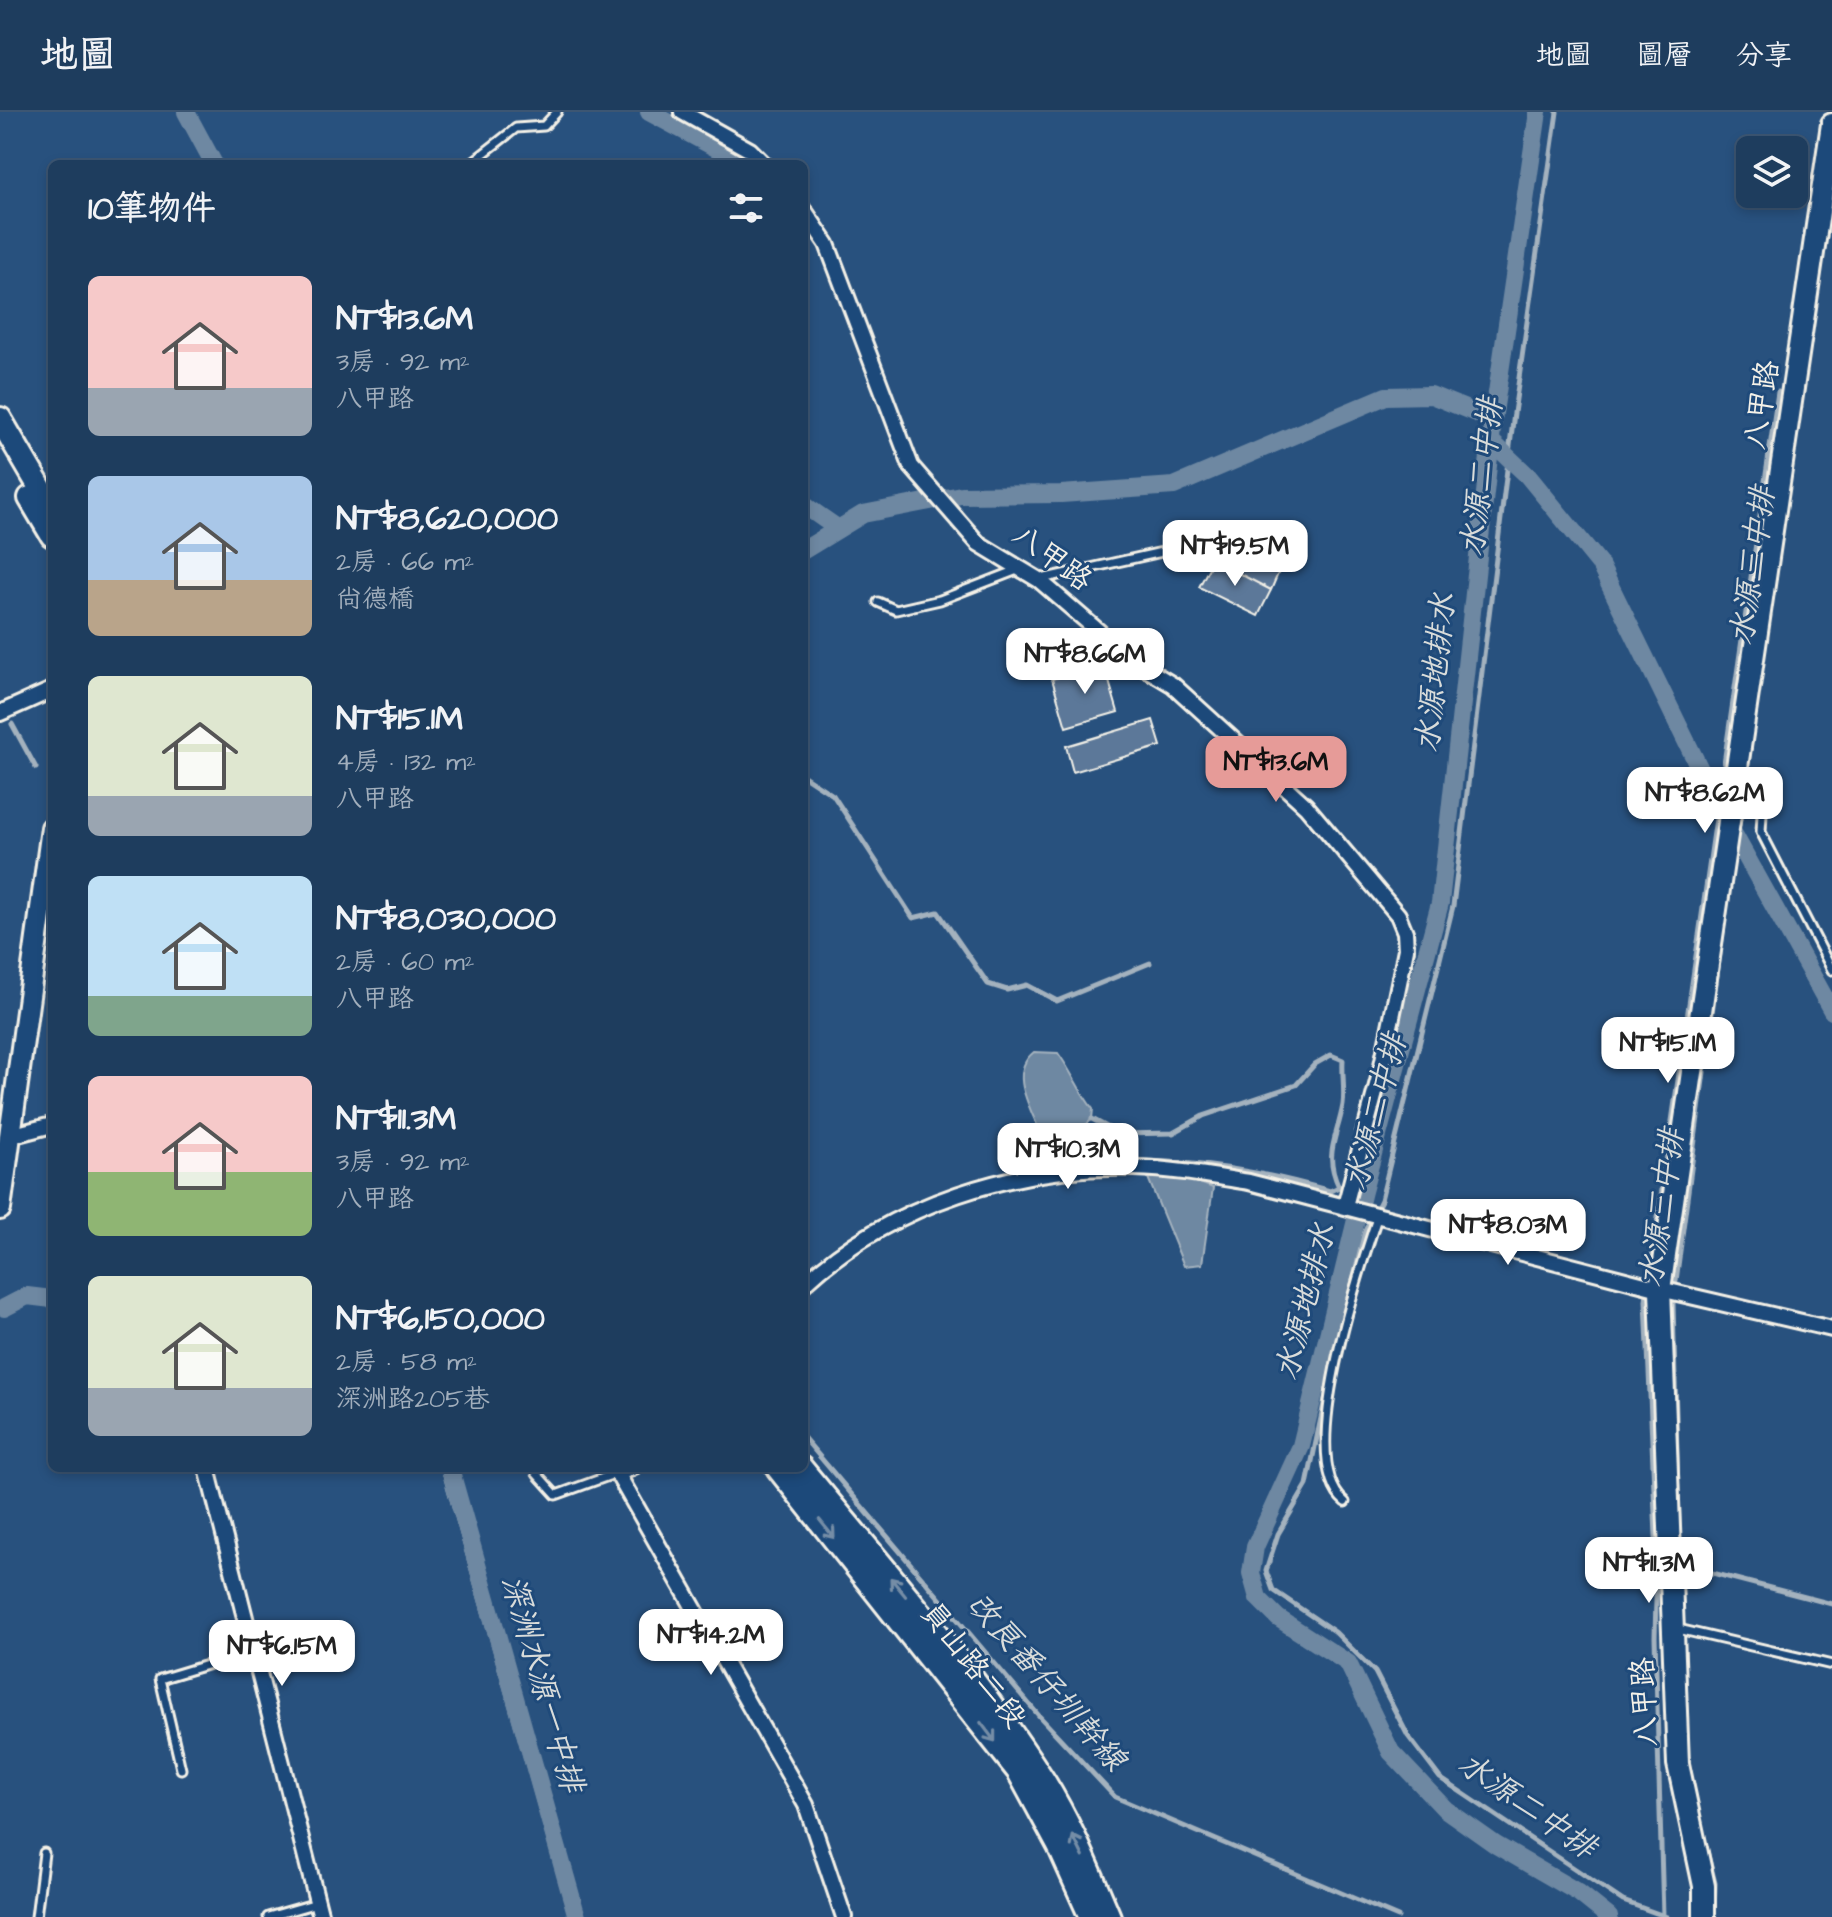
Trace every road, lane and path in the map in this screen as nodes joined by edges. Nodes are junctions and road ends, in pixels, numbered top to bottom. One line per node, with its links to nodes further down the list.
1 (557, 112): 4 (lane)
2 (682, 112): 5 (street)
3 (1832, 124): 17 (street, 八甲路)
4 (475, 160)
5 (760, 160)
6 (808, 216): 12 (street, 八甲路)
7 (0, 419): 9 (main road)
8 (0, 449): 10 (main road)
9 (48, 501)
10 (48, 528)
11 (1198, 544): 13 (lane)
12 (1022, 569): 13 (street, 八甲路); 14 (lane)
13 (1039, 580): 22 (street, 八甲路)
14 (878, 602)
15 (48, 692): 16 (street)
16 (0, 713)
17 (1734, 790): 19 (lane); 26 (street, 八甲路)
18 (48, 857): 21 (street)
19 (1832, 970)
20 (48, 1126): 21 (street)
21 (10, 1136): 23 (street)
22 (1348, 1207): 24 (street); 25 (street)
23 (0, 1209)
24 (1372, 1213): 26 (street); 34 (lane)
25 (808, 1281)
26 (1660, 1289): 27 (street); 35 (street, 八甲路)
27 (1832, 1329)
28 (208, 1472): 36 (street)
29 (620, 1472): 32 (street)
30 (781, 1472): 44 (main road, 員山路二段, one-way to 44)
31 (804, 1472): 45 (main road, 員山路二段, one-way to 31)
32 (617, 1473): 33 (lane); 43 (street)
33 (537, 1474)
34 (1345, 1502)
35 (1672, 1627): 37 (lane); 46 (street, 八甲路)
36 (253, 1651): 38 (lane); 40 (street)
37 (1832, 1665)
38 (181, 1769)
39 (44, 1853): 41 (lane)
40 (319, 1910): 42 (lane)
41 (36, 1917)
42 (268, 1917)
43 (844, 1917)
44 (1091, 1917)
45 (1109, 1917)
46 (1704, 1917)

